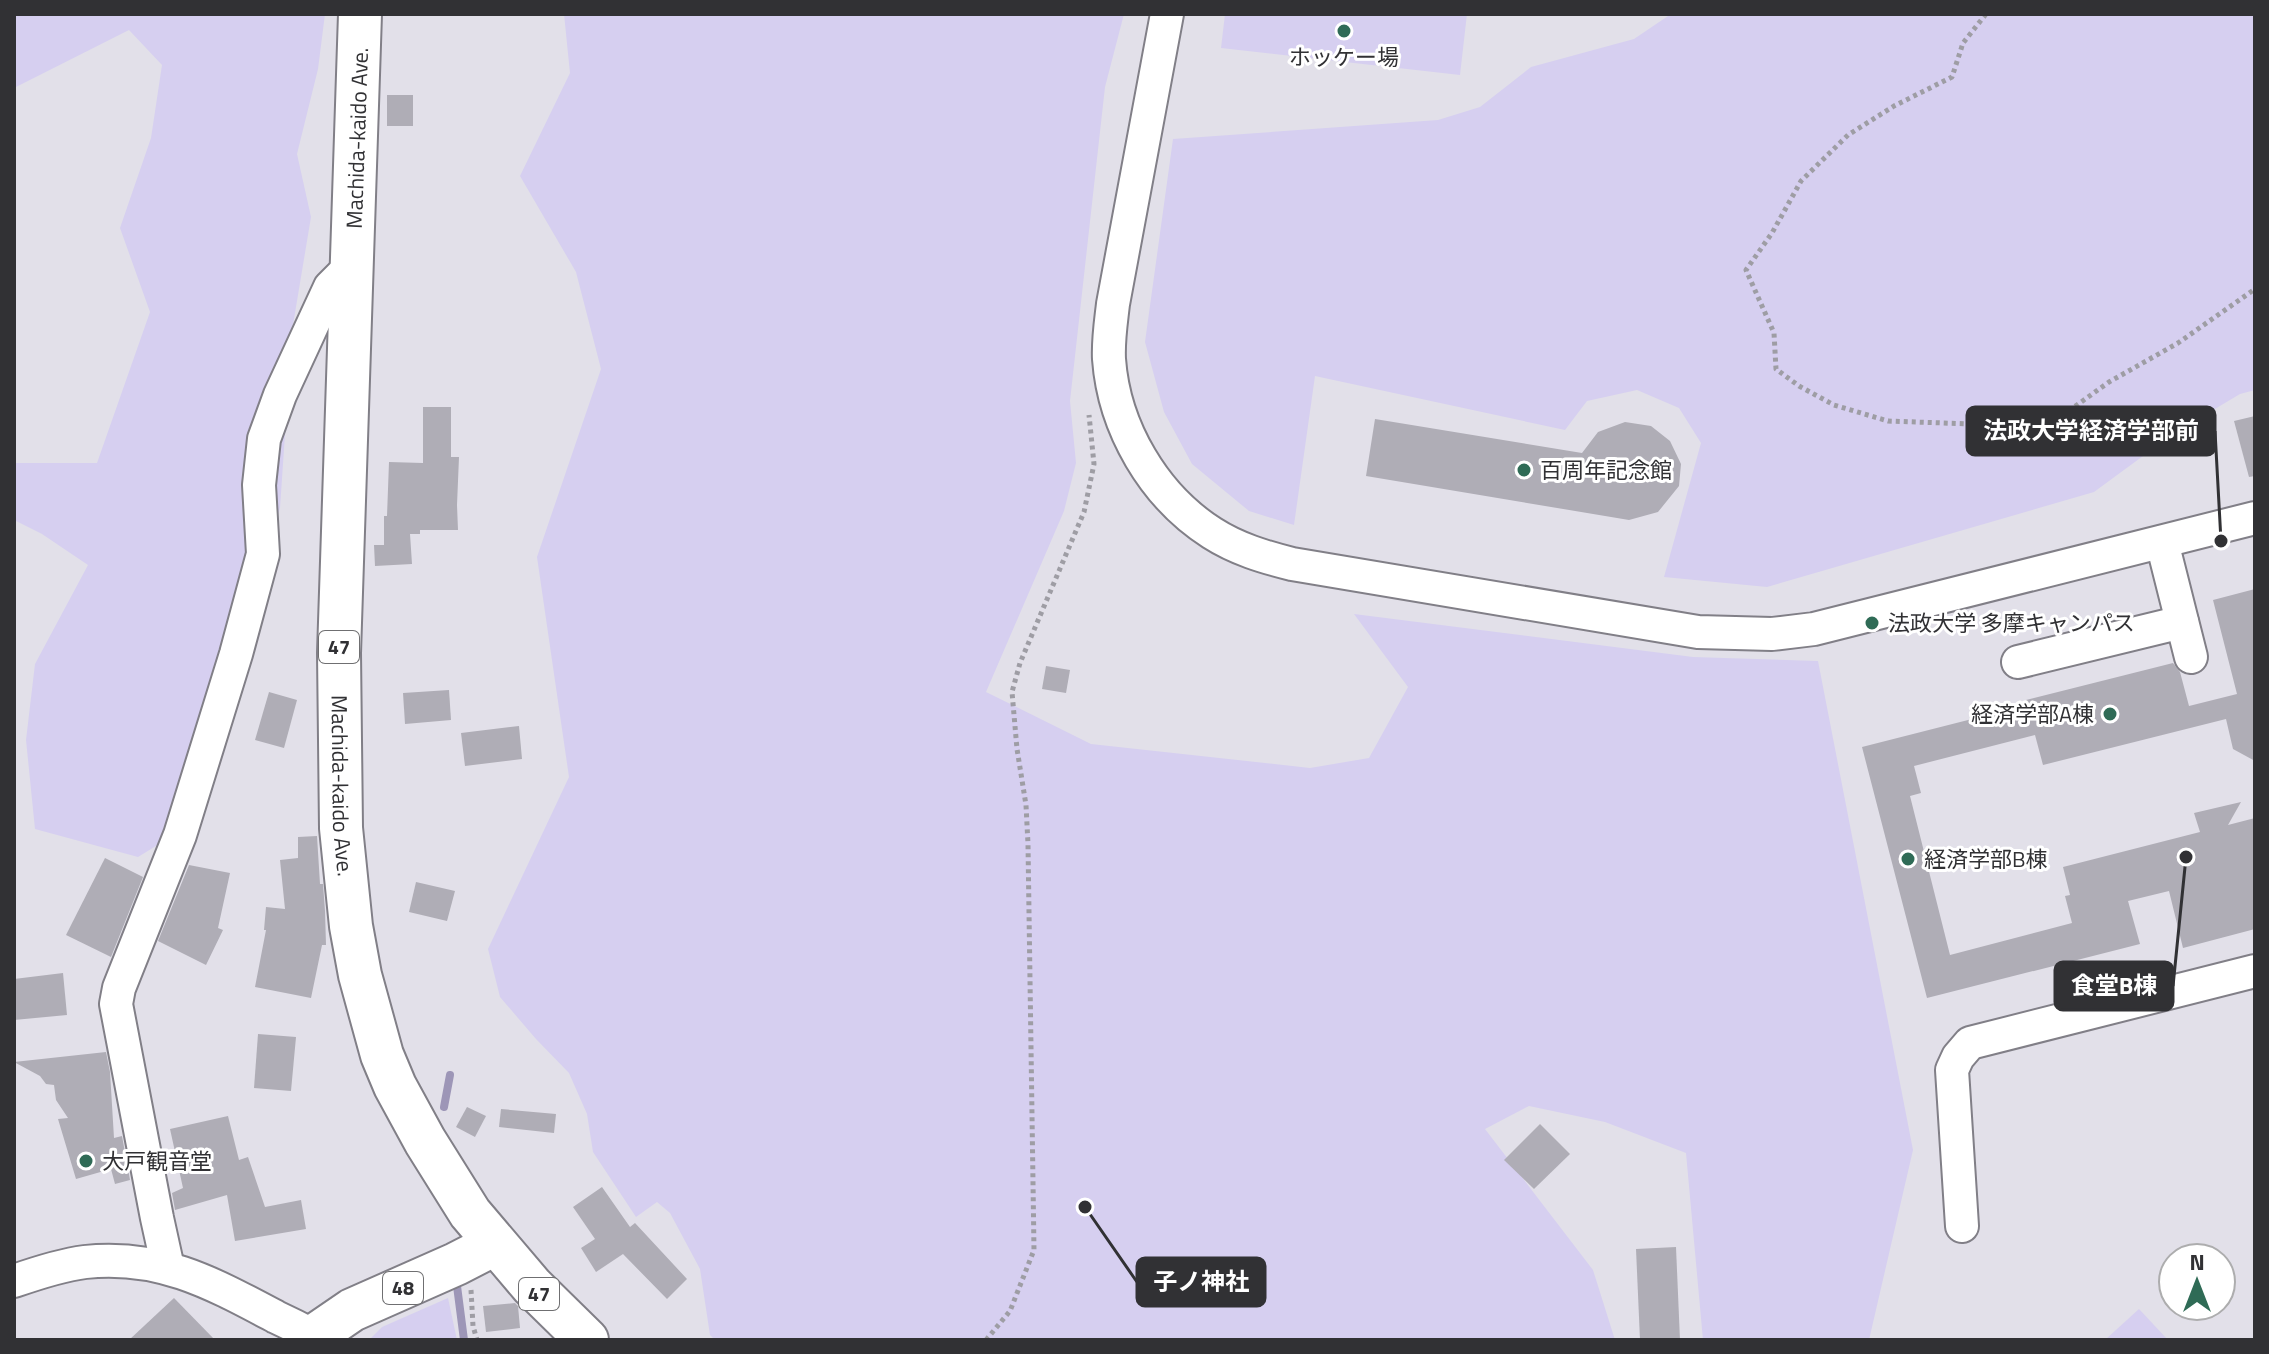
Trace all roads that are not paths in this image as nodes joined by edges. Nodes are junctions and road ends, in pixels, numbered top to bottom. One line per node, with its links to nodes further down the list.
1 (360, 14): 3 (main road, Machida-kaido Ave. / 47)
2 (1167, 14): 5 (street)
3 (353, 264): 11 (main road, Machida-kaido Ave. / 47); 12 (street)
4 (2255, 518): 5 (street)
5 (2162, 542): 6 (street)
6 (2182, 622): 7 (street); 8 (street)
7 (2191, 657)
8 (2018, 662)
9 (2255, 971): 10 (street)
10 (1962, 1226)
11 (481, 1252): 14 (main road, 48); 15 (main road, Machida-kaido Ave. / 47)
12 (168, 1268): 13 (street); 14 (street)
13 (14, 1281)
14 (316, 1338)
15 (587, 1340)

